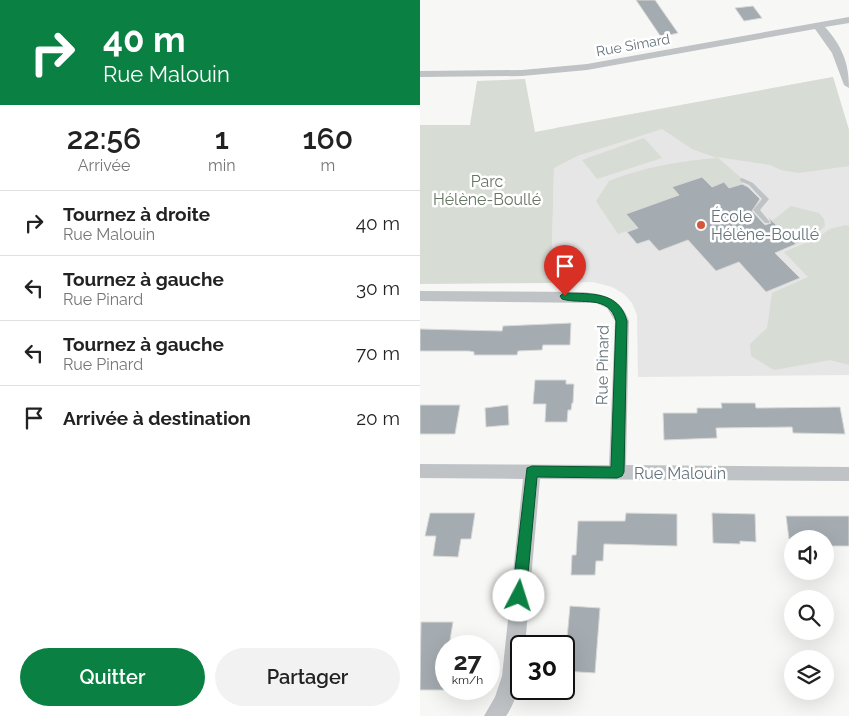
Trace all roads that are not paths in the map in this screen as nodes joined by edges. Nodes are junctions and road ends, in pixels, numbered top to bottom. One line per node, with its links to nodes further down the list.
1 (849, 20): 2 (street, Rue Simard)
2 (818, 26): 3 (street, Rue Simard); 4 (street)
3 (420, 74)
4 (849, 85)
5 (742, 180): 6 (lane)
6 (768, 222)
7 (420, 296): 10 (street, Rue Pinard)
8 (420, 471): 9 (street, Rue Malouin)
9 (532, 472): 10 (street, Rue Malouin); 12 (street)
10 (617, 472): 11 (street, Rue Malouin)
11 (849, 474)
12 (494, 716)

